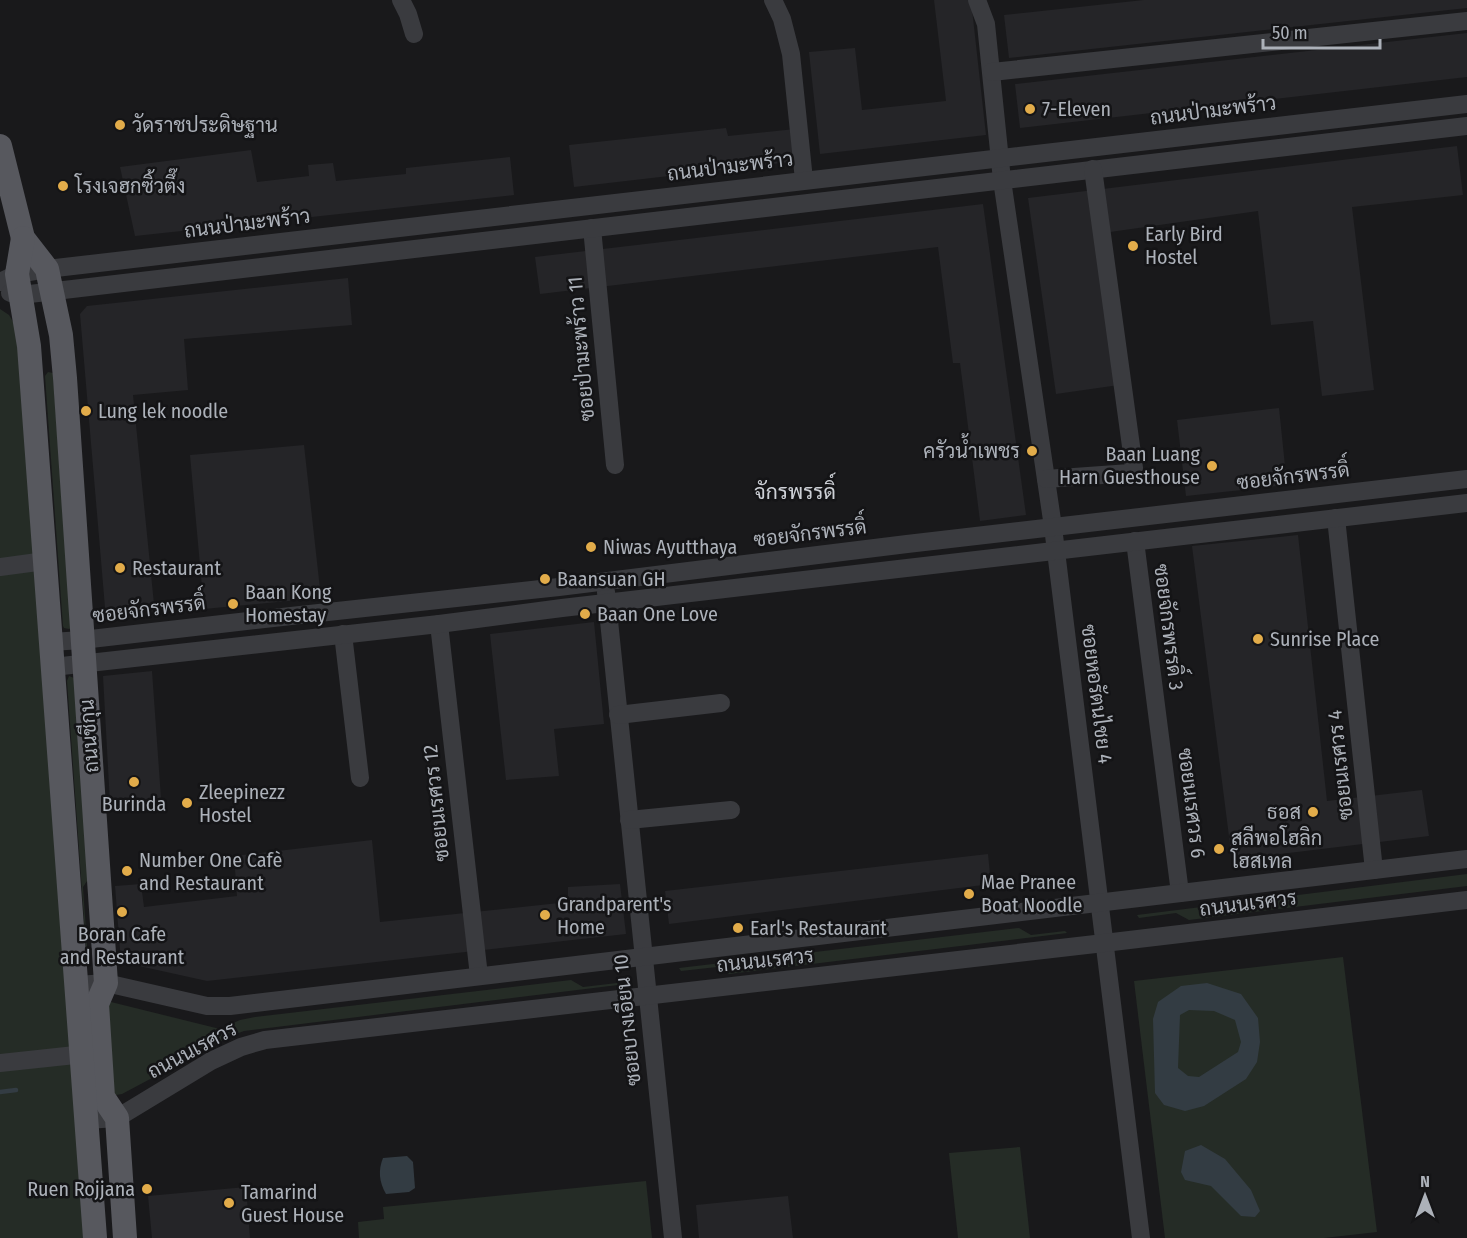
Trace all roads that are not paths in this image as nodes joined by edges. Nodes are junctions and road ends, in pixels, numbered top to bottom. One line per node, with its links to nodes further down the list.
1 (401, 0): 5 (street)
2 (773, 0): 12 (street)
3 (977, 0): 6 (street, ซอยหอรัตนไชย 4)
4 (1467, 21): 6 (street)
5 (414, 34)
6 (992, 72): 10 (street, ซอยหอรัตนไชย 4)
7 (1467, 104): 10 (street, ถนนป่ามะพร้าว)
8 (1467, 126): 11 (street, ถนนป่ามะพร้าว)
9 (0, 146): 15 (main road, ถนนชีกุน)
10 (1000, 157): 12 (street, ถนนป่ามะพร้าว); 13 (street, ซอยหอรัตนไชย 4)
11 (1093, 169): 13 (street, ถนนป่ามะพร้าว); 20 (street)
12 (804, 180): 16 (street, ถนนป่ามะพร้าว)
13 (1002, 180): 14 (street, ถนนป่ามะพร้าว); 20 (street, ซอยหอรัตนไชย 4)
14 (592, 228): 16 (street, ถนนป่ามะพร้าว); 18 (street, ซอยป่ามะพร้าว 11)
15 (23, 238): 16 (main road, ถนนชีกุน); 17 (main road, ถนนชีกุน)
16 (50, 280): 17 (street, ถนนป่ามะพร้าว); 39 (main road, ถนนชีกุน)
17 (9, 285): 31 (main road, ถนนชีกุน)
18 (615, 465)
19 (1467, 478): 21 (street, ซอยจักรพรรดิ์)
20 (1046, 479): 27 (street, ซอยหอรัตนไชย 4)
21 (1434, 482): 22 (street, ซอยจักรพรรดิ์); 24 (street)
22 (1266, 502): 26 (street); 27 (street, ซอยจักรพรรดิ์)
23 (1467, 502): 24 (street)
24 (1437, 506): 25 (street)
25 (1336, 518): 26 (street); 51 (street, ซอยนเรศวร 4)
26 (1269, 526): 28 (street)
27 (1053, 527): 29 (street, ซอยจักรพรรดิ์); 30 (street, ซอยหอรัตนไชย 4)
28 (1135, 541): 30 (street); 46 (street, ซอยจักรพรรดิ์ 3)
29 (907, 544): 33 (street); 34 (street, ซอยจักรพรรดิ์)
30 (1056, 550): 33 (street); 54 (street, ซอยหอรัตนไชย 4)
31 (45, 561): 32 (street); 41 (main road, ถนนชีกุน)
32 (0, 567)
33 (909, 567): 35 (street)
34 (605, 581): 35 (street, ซอยบางเอียน 10); 36 (street, ซอยจักรพรรดิ์)
35 (607, 603): 37 (street); 45 (street, ซอยบางเอียน 10)
36 (291, 616): 39 (street, ซอยจักรพรรดิ์); 40 (street)
37 (439, 624): 38 (street); 57 (street, ซอยนเรศวร 12)
38 (343, 634): 40 (street); 47 (street)
39 (82, 640): 41 (street, ซอยจักรพรรดิ์); 42 (main road, ถนนชีกุน)
40 (293, 640): 42 (street)
41 (51, 642): 43 (main road, ถนนชีกุน)
42 (84, 664): 43 (street); 58 (main road, ถนนชีกุน)
43 (53, 667): 59 (main road, ถนนชีกุน)
44 (721, 703): 45 (street)
45 (618, 715): 49 (street, ซอยบางเอียน 10)
46 (1158, 718): 52 (street, ซอยนเรศวร 6)
47 (360, 778)
48 (731, 810): 49 (street)
49 (629, 820): 56 (street, ซอยบางเอียน 10)
50 (1467, 859): 51 (street, ถนนนเรศวร)
51 (1374, 870): 52 (street, ถนนนเรศวร)
52 (1180, 893): 54 (street, ถนนนเรศวร)
53 (1467, 900): 55 (street, ถนนนเรศวร)
54 (1100, 903): 55 (street, ซอยหอรัตนไชย 4); 56 (street, ถนนนเรศวร)
55 (1104, 943): 60 (street, ถนนนเรศวร); 68 (street, ซอยหอรัตนไชย 4)
56 (643, 957): 57 (street, ถนนนเรศวร); 60 (street, ซอยบางเอียน 10)
57 (478, 976): 58 (street, ถนนนเรศวร)
58 (106, 983): 59 (street, ถนนนเรศวร); 61 (main road, ถนนชีกุน)
59 (77, 985): 61 (main road, ถนนชีกุน)
60 (648, 996): 63 (street, ถนนนเรศวร); 67 (street, ซอยบางเอียน 10)
61 (91, 1053): 62 (street); 63 (main road, ถนนชีกุน); 64 (main road, ถนนชีกุน)
62 (0, 1063)
63 (117, 1118): 64 (street, ถนนนเรศวร); 66 (main road, ถนนชีกุน)
64 (87, 1120): 65 (main road, ถนนชีกุน)
65 (95, 1238)
66 (125, 1238)
67 (673, 1238)
68 (1141, 1238)

